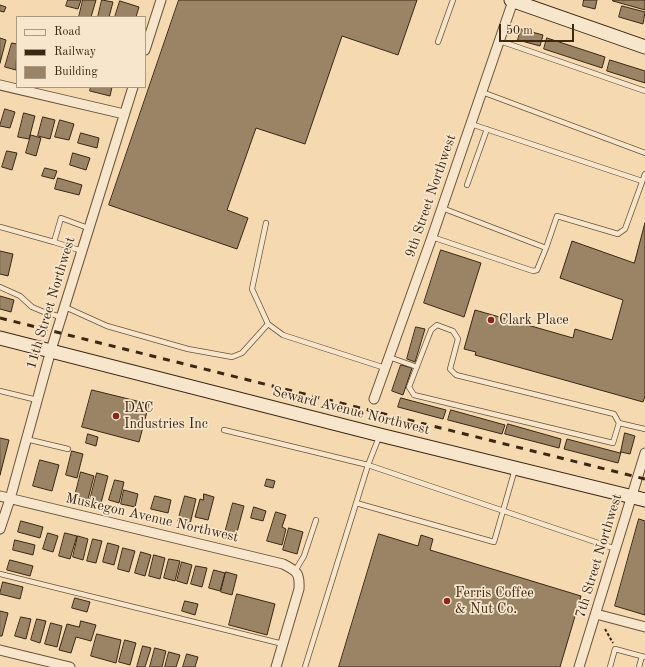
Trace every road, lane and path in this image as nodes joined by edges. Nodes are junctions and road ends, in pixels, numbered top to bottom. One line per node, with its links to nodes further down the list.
1 (161, 0): 6 (street)
2 (453, 0): 5 (lane)
3 (512, 0): 4 (street, 9th Street Northwest); 7 (street)
4 (500, 41): 10 (lane); 11 (street, 9th Street Northwest)
5 (438, 42)
6 (146, 47)
7 (645, 47)
8 (0, 85): 12 (street)
9 (133, 88): 12 (street, 11th Street Northwest)
10 (645, 91)
11 (482, 92): 13 (street, 9th Street Northwest); 15 (lane)
12 (124, 114): 22 (street, 11th Street Northwest)
13 (471, 124): 14 (lane); 19 (street, 9th Street Northwest)
14 (487, 129): 17 (lane); 18 (lane)
15 (645, 152)
16 (645, 174): 17 (lane)
17 (642, 181): 25 (lane)
18 (467, 185)
19 (442, 208): 23 (street, 9th Street Northwest); 25 (lane)
20 (266, 223): 30 (lane)
21 (0, 227): 24 (lane)
22 (88, 228): 24 (lane); 26 (street, 11th Street Northwest)
23 (432, 236): 25 (lane); 33 (street, 9th Street Northwest)
24 (54, 242): 26 (lane)
25 (546, 248)
26 (82, 252): 28 (street, 11th Street Northwest)
27 (0, 287): 29 (lane)
28 (64, 307): 29 (street, 11th Street Northwest); 30 (lane)
29 (61, 317): 32 (street, 11th Street Northwest)
30 (268, 324): 35 (lane)
31 (0, 338): 32 (street, Seward Avenue Northwest)
32 (51, 350): 38 (street, 11th Street Northwest); 42 (street, Seward Avenue Northwest)
33 (389, 357): 34 (lane); 35 (street, 9th Street Northwest)
34 (417, 367): 39 (lane); 39 (lane)
35 (385, 368): 37 (street, 9th Street Northwest)
36 (0, 391): 38 (lane)
37 (374, 399)
38 (37, 400): 43 (street, 11th Street Northwest)
39 (619, 424): 41 (lane)
40 (224, 430): 46 (lane)
41 (645, 430)
42 (380, 435): 46 (lane); 47 (street, Seward Avenue Northwest)
43 (26, 439): 44 (lane); 50 (street, 11th Street Northwest)
44 (68, 449)
45 (645, 453): 49 (street, 7th Street Northwest)
46 (368, 465): 52 (lane); 53 (lane)
47 (515, 469): 49 (street, Seward Avenue Northwest); 53 (lane)
48 (0, 496): 50 (street, Muskegon Avenue Northwest)
49 (632, 497): 51 (street, Seward Avenue Northwest); 56 (street, 7th Street Northwest)
50 (10, 498): 55 (street, 11th Street Northwest); 57 (street, Muskegon Avenue Northwest)
51 (645, 500)
52 (356, 503): 53 (lane); 68 (lane)
53 (502, 511): 56 (lane)
54 (316, 520): 57 (lane)
55 (0, 529)
56 (616, 549): 59 (street, 7th Street Northwest)
57 (295, 571): 62 (street)
58 (0, 574): 62 (lane)
59 (596, 614): 60 (street); 69 (street, 7th Street Northwest)
60 (645, 627)
61 (605, 629): 63 (path)
62 (283, 644): 67 (street)
63 (615, 649): 65 (lane); 70 (lane)
64 (0, 650): 66 (street)
65 (644, 657): 71 (lane)
66 (70, 667)
67 (276, 667)
68 (305, 667)
69 (579, 667)
70 (610, 667)
71 (639, 667)

